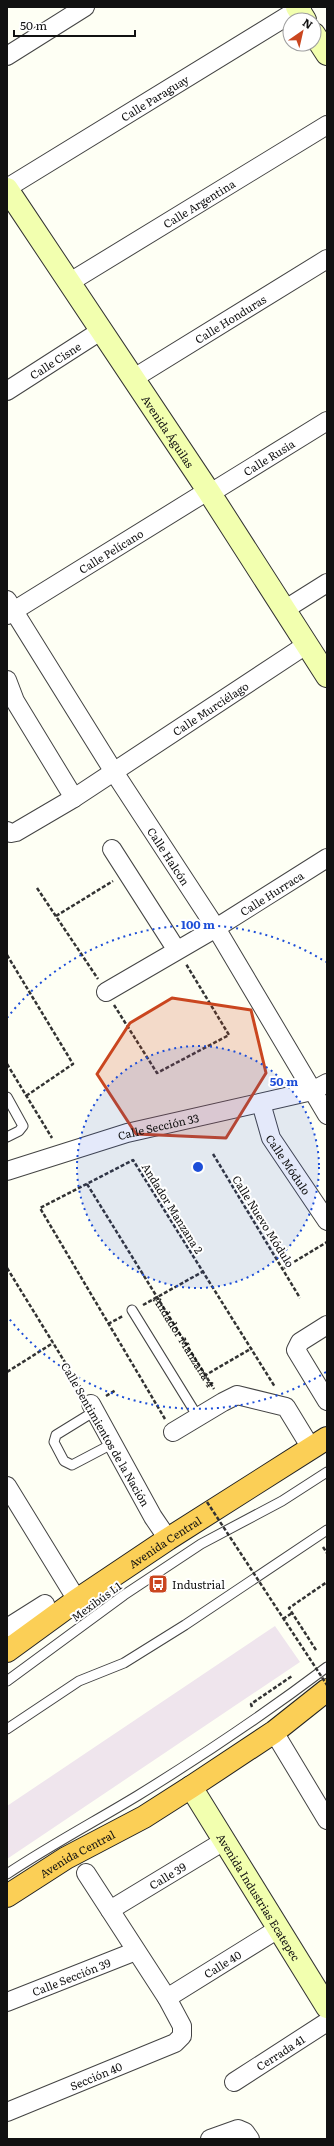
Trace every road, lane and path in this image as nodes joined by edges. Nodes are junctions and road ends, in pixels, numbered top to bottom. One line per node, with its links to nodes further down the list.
1 (85, 7): 3 (street)
2 (300, 11): 5 (street, Calle Paraguay)
3 (7, 56)
4 (327, 125): 7 (street, Calle Argentina)
5 (7, 188): 7 (street, Avenida Águilas)
6 (327, 259): 9 (street, Calle Honduras)
7 (70, 282): 8 (street, Avenida Águilas)
8 (102, 330): 9 (street, Avenida Águilas); 10 (street, Calle Cisne)
9 (134, 378): 12 (street, Avenida Águilas)
10 (7, 391)
11 (327, 421): 12 (street, Calle Rusia)
12 (209, 492): 14 (street, Calle Pelícano); 15 (street, Avenida Águilas)
13 (327, 583): 15 (street)
14 (9, 609): 20 (street, Calle Halcón)
15 (284, 610): 16 (street, Avenida Águilas)
16 (306, 645): 17 (street, Avenida Águilas); 20 (street, Calle Murciélago)
17 (327, 676)
18 (7, 680): 19 (street)
19 (11, 703): 21 (street)
20 (114, 772): 21 (street, Calle Murciélago); 27 (street, Calle Halcón)
21 (74, 798): 22 (street, Calle Murciélago)
22 (7, 830)
23 (112, 849): 25 (street)
24 (327, 858): 27 (street, Calle Hurraca)
25 (126, 873): 26 (path); 28 (street)
26 (56, 916)
27 (216, 928): 28 (street, Calle Hurraca); 33 (street, Calle Halcón)
28 (176, 949): 30 (street, Calle Hurraca); 32 (path)
29 (7, 955): 34 (path)
30 (106, 992)
31 (7, 1064): 34 (path)
32 (157, 1073)
33 (319, 1087): 36 (street, Calle Sección 33); 37 (street, Calle Halcón)
34 (26, 1096): 39 (path)
35 (7, 1097): 38 (lane)
36 (261, 1103): 41 (street, Calle Sección 33); 43 (street, Calle Módulo)
37 (327, 1115)
38 (7, 1137)
39 (52, 1138)
40 (213, 1154): 46 (path, Calle Nuevo Módulo)
41 (7, 1171)
42 (87, 1184): 47 (path, Andador Manzana 2); 48 (path, Andador Manzana 4); 51 (path, Andador Manzana 2)
43 (327, 1221)
44 (327, 1242): 46 (path)
45 (7, 1268): 53 (path, Calle Sentimientos de la Nación)
46 (284, 1268): 49 (path, Calle Nuevo Módulo)
47 (204, 1272): 48 (path); 54 (path)
48 (158, 1297): 50 (path); 56 (path, Andador Manzana 4)
49 (300, 1298)
50 (132, 1310): 51 (path); 61 (lane)
51 (108, 1324): 62 (path)
52 (327, 1326): 57 (street)
53 (53, 1343): 55 (path); 59 (path, Calle Sentimientos de la Nación)
54 (252, 1348): 56 (path); 60 (path)
55 (7, 1372)
56 (204, 1376): 58 (path, Andador Manzana 4)
57 (327, 1401)
58 (223, 1402): 60 (street); 61 (street)
59 (93, 1407): 63 (street, Calle Sentimientos de la Nación); 63 (lane)
60 (286, 1407): 64 (street)
61 (198, 1417): 62 (street)
62 (174, 1432)
63 (112, 1444): 69 (street, Calle Sentimientos de la Nación)
64 (316, 1448): 69 (highway, Avenida Central)
65 (327, 1472): 79 (lane, Mexibús L1)
66 (9, 1493): 71 (street)
67 (207, 1502): 74 (path, bridge)
68 (327, 1530): 82 (lane)
69 (168, 1539): 71 (highway, Avenida Central)
70 (327, 1582): 73 (path)
71 (77, 1600): 76 (highway, Avenida Central)
72 (45, 1604): 75 (street)
73 (292, 1613): 74 (path); 77 (path)
74 (283, 1619): 80 (path, bridge)
75 (7, 1628)
76 (7, 1650)
77 (316, 1650)
78 (327, 1667): 88 (lane)
79 (7, 1681)
80 (327, 1685)
81 (327, 1690): 83 (highway, Avenida Central)
82 (7, 1729)
83 (274, 1732): 84 (highway, Avenida Central); 85 (street)
84 (192, 1787): 86 (street, Avenida Industrias Ecatepec); 89 (highway, Avenida Central)
85 (327, 1820)
86 (224, 1841): 90 (street, Calle 39); 91 (street, Avenida Industrias Ecatepec)
87 (86, 1873): 90 (street)
88 (7, 1874)
89 (7, 1896)
90 (110, 1910): 92 (street)
91 (278, 1929): 93 (street, Calle 40); 95 (street, Avenida Industrias Ecatepec)
92 (136, 1951): 93 (street); 94 (street, Calle Sección 39)
93 (167, 1998): 98 (street, Sección 40)
94 (7, 2002)
95 (327, 2007)
96 (327, 2022): 97 (street, Cerrada 41)
97 (234, 2082)
98 (7, 2112)
99 (246, 2134): 100 (street)
100 (210, 2139)

